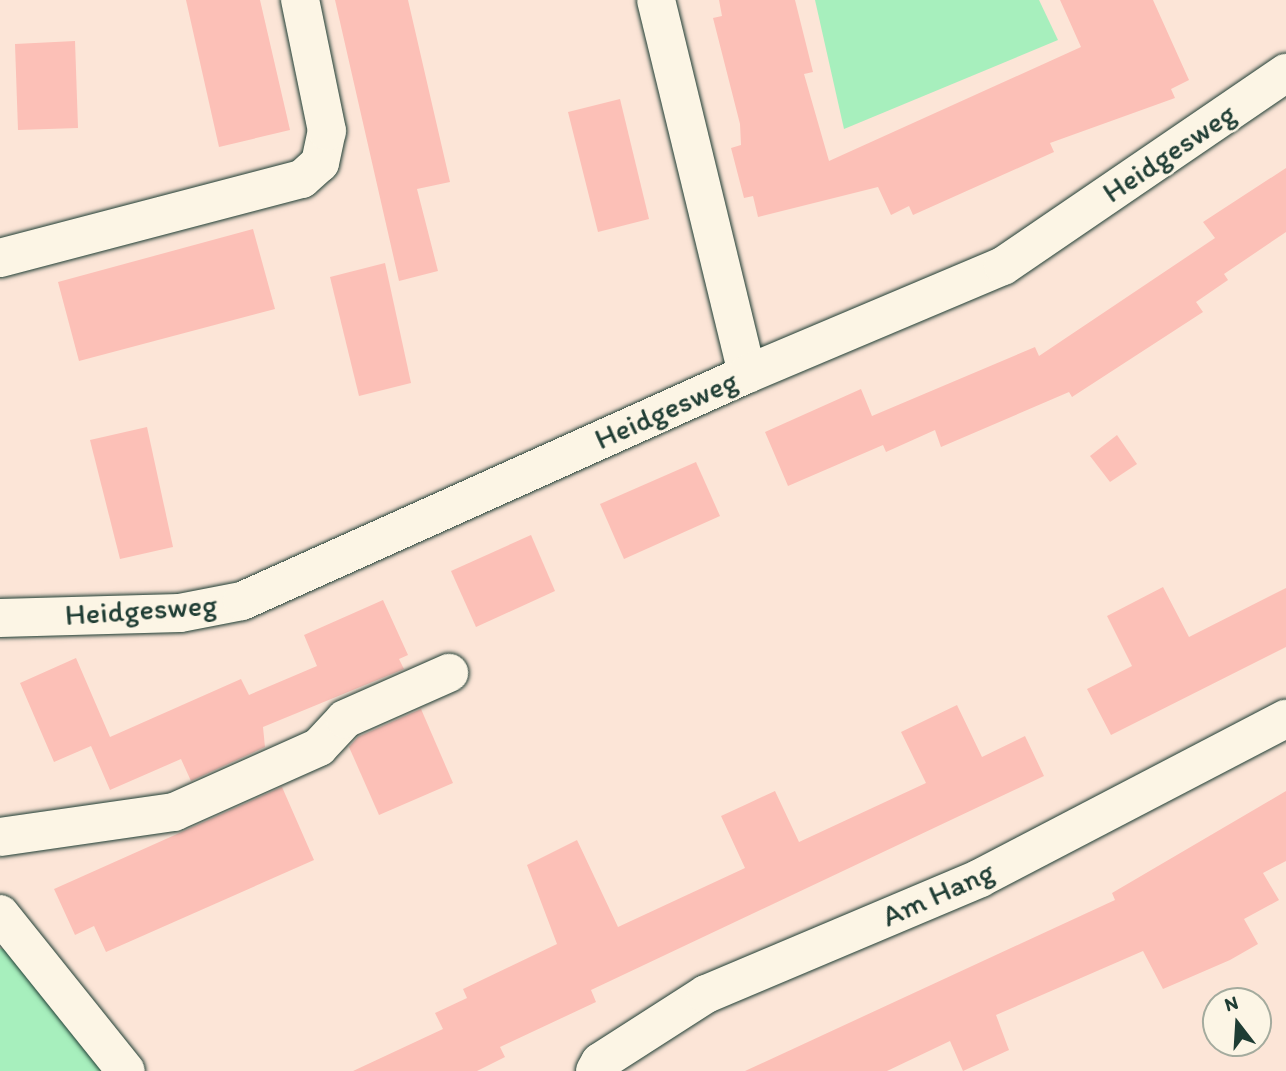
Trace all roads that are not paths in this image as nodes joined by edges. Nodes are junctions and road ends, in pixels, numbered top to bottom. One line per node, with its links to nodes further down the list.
1 (300, 0): 4 (street)
2 (656, 0): 5 (street)
3 (1286, 73): 5 (street, Heidgesweg)
4 (0, 258)
5 (747, 374): 6 (street, Heidgesweg)
6 (0, 618)
7 (449, 673): 9 (street)
8 (1286, 719): 12 (street, Am Hang)
9 (0, 837)
10 (0, 914): 11 (street)
11 (127, 1071)
12 (595, 1071)

